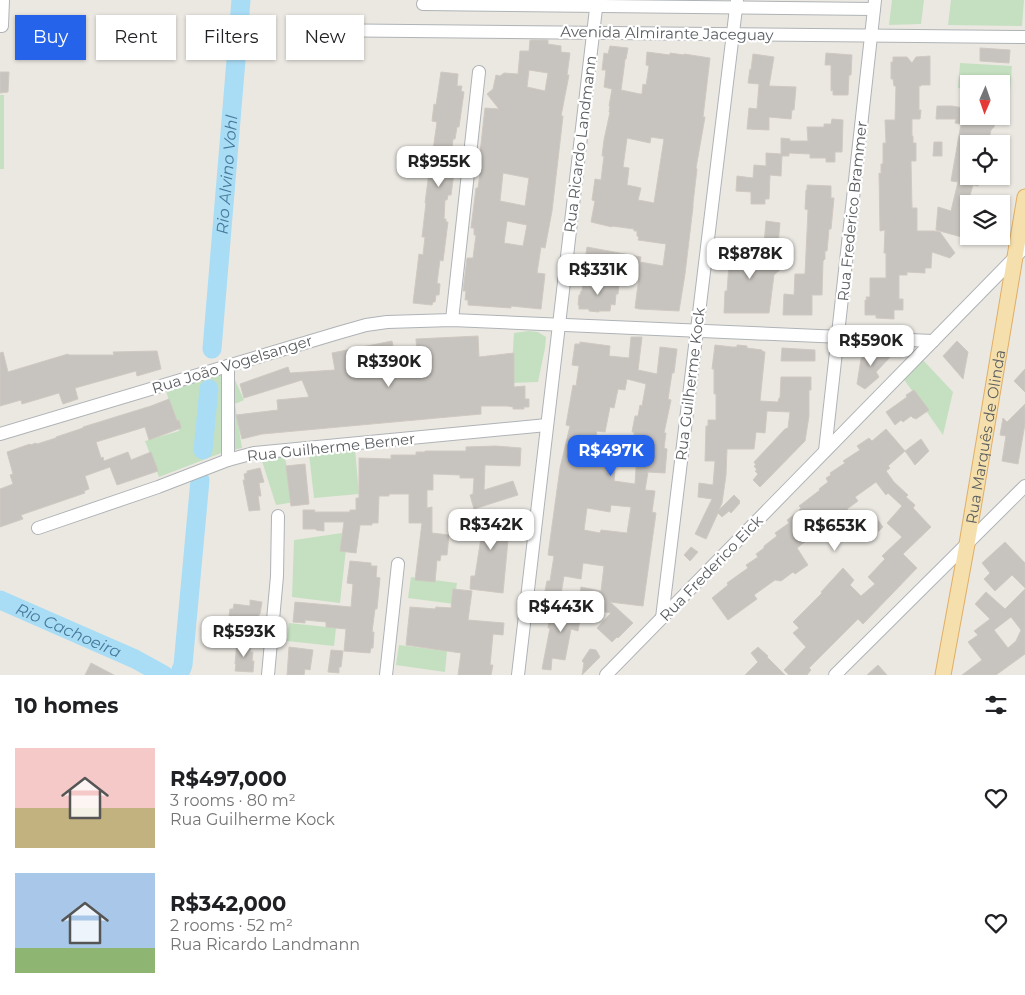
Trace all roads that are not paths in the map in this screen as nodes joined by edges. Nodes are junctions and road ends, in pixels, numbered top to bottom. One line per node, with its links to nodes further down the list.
1 (3, 0): 6 (street)
2 (596, 3): 3 (street, Avenida Almirante Jaceguay); 4 (street, Avenida Almirante Jaceguay); 8 (street, Rua Ricardo Landmann)
3 (423, 4)
4 (737, 4): 5 (street, Avenida Almirante Jaceguay); 9 (street, Rua Guilherme Kock)
5 (874, 4): 10 (street, Rua Frederico Brammer)
6 (1, 26)
7 (364, 30): 8 (street, Avenida Almirante Jaceguay)
8 (593, 32): 9 (street, Avenida Almirante Jaceguay); 16 (street, Rua Ricardo Landmann)
9 (733, 34): 10 (street, Avenida Almirante Jaceguay); 17 (street, Rua Guilherme Kock)
10 (871, 35): 11 (street, Avenida Almirante Jaceguay); 18 (street, Rua Frederico Brammer)
11 (1025, 37)
12 (479, 72): 15 (street)
13 (1025, 197): 14 (main road, Rua Marquês de Olinda)
14 (1020, 252): 19 (street, Rua Frederico Eick); 28 (main road, Rua Marquês de Olinda)
15 (452, 320): 16 (street, Rua João Vogelsanger); 20 (street, Rua João Vogelsanger)
16 (558, 325): 17 (street, Rua João Vogelsanger); 21 (street, Rua Ricardo Landmann)
17 (697, 331): 18 (street, Rua João Vogelsanger); 30 (street, Rua Guilherme Kock)
18 (838, 337): 19 (street, Rua João Vogelsanger); 23 (street, Rua Frederico Brammer)
19 (933, 341): 23 (street, Rua Frederico Eick)
20 (228, 366): 22 (street, Rua João Vogelsanger); 24 (street)
21 (547, 425): 24 (street, Rua Guilherme Berner); 33 (street, Rua Ricardo Landmann)
22 (0, 434)
23 (825, 451): 30 (street, Rua Frederico Eick)
24 (228, 460): 27 (street, Rua Guilherme Berner)
25 (1025, 486): 28 (street)
26 (278, 516): 31 (street)
27 (38, 528)
28 (967, 544): 35 (street); 36 (main road, Rua Marquês de Olinda)
29 (398, 564): 32 (street)
30 (662, 618): 34 (street, Rua Frederico Eick)
31 (268, 675)
32 (386, 675)
33 (518, 675)
34 (606, 675)
35 (835, 675)
36 (943, 675)

